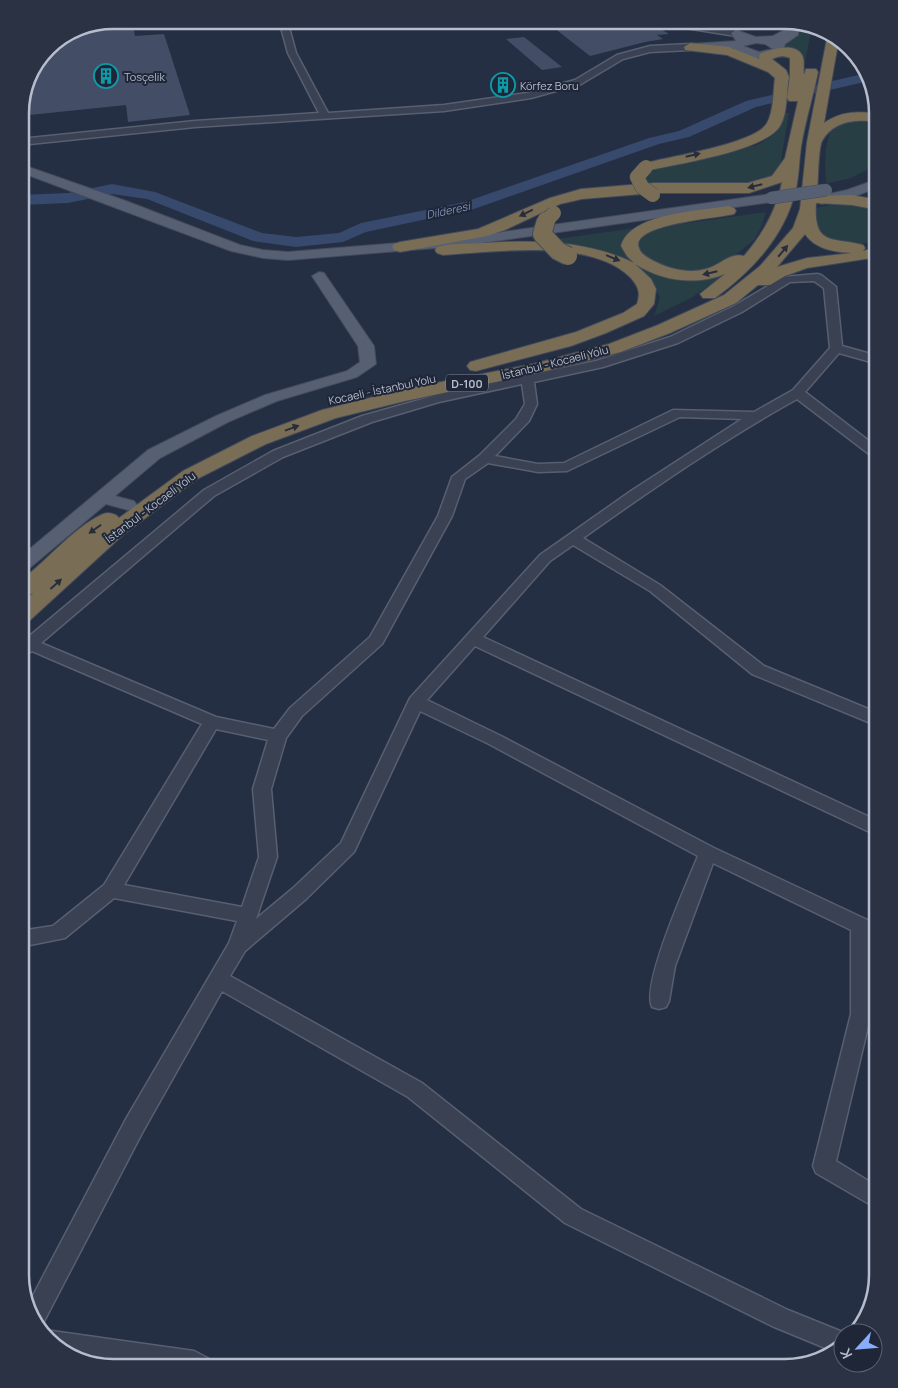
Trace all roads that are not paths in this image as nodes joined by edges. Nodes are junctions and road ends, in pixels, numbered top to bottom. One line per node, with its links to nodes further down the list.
1 (286, 29): 16 (street)
2 (699, 29): 6 (street)
3 (731, 29): 6 (street)
4 (789, 29): 7 (main road)
5 (794, 29): 10 (main road)
6 (734, 36): 7 (main road); 9 (main road); 10 (main road)
7 (759, 40): 10 (main road)
8 (834, 44): 14 (highway, İstanbul - Kocaeli Yolu)
9 (690, 47): 13 (highway); 16 (street)
10 (776, 51): 12 (highway); 13 (highway)
11 (814, 56): 12 (highway)
12 (803, 82): 20 (highway, Kocaeli - İstanbul Yolu)
13 (781, 85): 25 (highway, one-way to 13, bridge)
14 (832, 94): 15 (highway); 19 (highway, İstanbul - Kocaeli Yolu / D-100)
15 (869, 112)
16 (325, 116): 18 (street)
17 (869, 117): 19 (highway)
18 (29, 141)
19 (814, 142): 26 (highway, İstanbul - Kocaeli Yolu / D-100)
20 (792, 159): 30 (highway, Kocaeli - İstanbul Yolu); 32 (highway, one-way to 32)
21 (29, 171): 32 (main road)
22 (869, 178): 26 (main road)
23 (29, 179): 36 (main road)
24 (869, 186): 26 (main road)
25 (679, 199): 27 (highway); 39 (highway, bridge)
26 (818, 199): 27 (main road); 28 (highway); 31 (highway); 38 (highway, İstanbul - Kocaeli Yolu / D-100, one-way to 26)
27 (765, 202): 29 (main road); 32 (main road)
28 (869, 203)
29 (728, 210): 30 (highway, one-way to 29); 33 (main road)
30 (766, 239): 42 (highway, Kocaeli - İstanbul Yolu)
31 (869, 245)
32 (400, 247)
33 (443, 250): 35 (main road); 39 (highway, one-way to 39)
34 (869, 253): 38 (highway)
35 (330, 260): 36 (main road); 37 (main road)
36 (293, 262): 37 (main road)
37 (319, 276): 48 (main road)
38 (730, 299): 53 (highway, İstanbul - Kocaeli Yolu / D-100, one-way to 38)
39 (590, 333): 42 (highway)
40 (836, 348): 41 (street); 43 (street); 44 (street)
41 (869, 357)
42 (429, 378): 49 (highway, Kocaeli - İstanbul Yolu)
43 (528, 381): 47 (street); 55 (street)
44 (798, 393): 45 (street); 46 (street)
45 (756, 416): 47 (street); 50 (street)
46 (869, 447)
47 (485, 458): 60 (street)
48 (102, 498): 49 (main road); 51 (main road)
49 (128, 505): 52 (highway, Kocaeli - İstanbul Yolu, one-way to 52)
50 (574, 539): 54 (street); 58 (street)
51 (29, 559)
52 (29, 585)
53 (29, 609)
54 (473, 639): 57 (street); 61 (street)
55 (29, 646)
56 (29, 650): 59 (street)
57 (416, 702): 62 (street); 68 (street)
58 (869, 716)
59 (212, 722): 60 (street); 63 (street)
60 (278, 736): 64 (street)
61 (869, 825)
62 (708, 853): 65 (street); 70 (street)
63 (111, 890): 64 (street); 67 (street)
64 (248, 916): 68 (street)
65 (860, 925): 66 (street); 71 (street)
66 (869, 930)
67 (29, 938)
68 (238, 945): 69 (street)
69 (219, 979): 72 (street); 73 (street)
70 (659, 1001)
71 (869, 1193)
72 (37, 1312)
73 (833, 1340)
74 (65, 1344): 75 (street)
75 (167, 1359)

